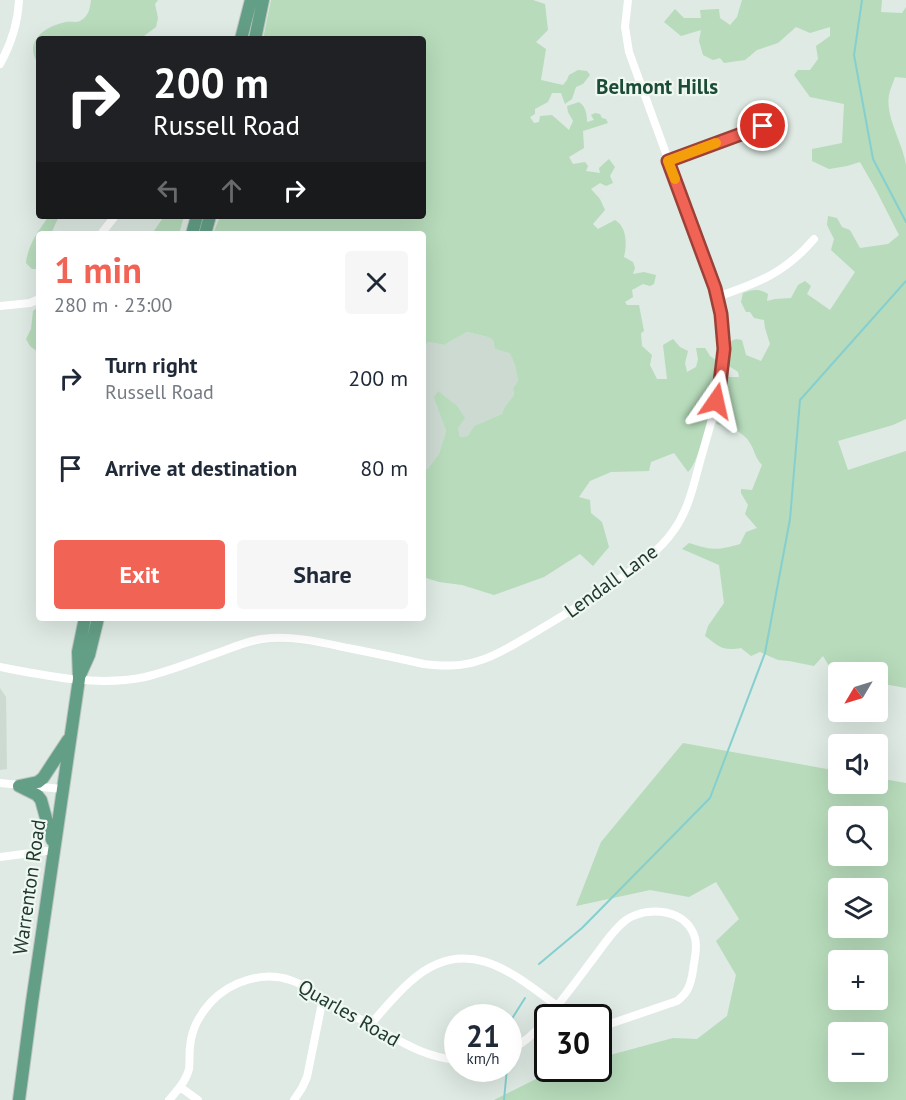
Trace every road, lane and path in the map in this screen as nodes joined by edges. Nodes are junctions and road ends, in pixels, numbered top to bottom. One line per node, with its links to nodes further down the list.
1 (19, 0): 7 (street)
2 (250, 0): 5 (main road)
3 (263, 0): 6 (main road)
4 (628, 0): 9 (street, Lendall Lane)
5 (242, 36)
6 (256, 36)
7 (0, 64)
8 (763, 126): 9 (street)
9 (668, 161): 13 (street, Lendall Lane)
10 (113, 219): 11 (street)
11 (103, 231)
12 (814, 239): 13 (street)
13 (717, 297): 19 (street, Lendall Lane)
14 (36, 300): 15 (street)
15 (0, 306)
16 (84, 621): 19 (main road, Warrenton Road)
17 (97, 621): 19 (main road, Warrenton Road)
18 (0, 667): 19 (street, Lendall Lane)
19 (79, 679): 20 (main road, Warrenton Road)
20 (70, 737): 22 (main road); 23 (main road, Warrenton Road)
21 (0, 783): 22 (street)
22 (19, 786): 23 (street); 24 (main road)
23 (62, 789): 24 (main road, Warrenton Road)
24 (54, 849): 25 (street); 35 (main road, Warrenton Road)
25 (0, 857)
26 (323, 998): 30 (street, Quarles Road); 34 (street, Quarles Road); 38 (street)
27 (554, 1004): 30 (street)
28 (559, 1004): 29 (street)
29 (612, 1023)
30 (370, 1025): 33 (street, Quarles Road)
31 (534, 1033): 32 (street)
32 (522, 1043)
33 (444, 1058)
34 (180, 1086): 36 (street, Quarles Road); 37 (street)
35 (19, 1100)
36 (169, 1100)
37 (198, 1100)
38 (294, 1100)

